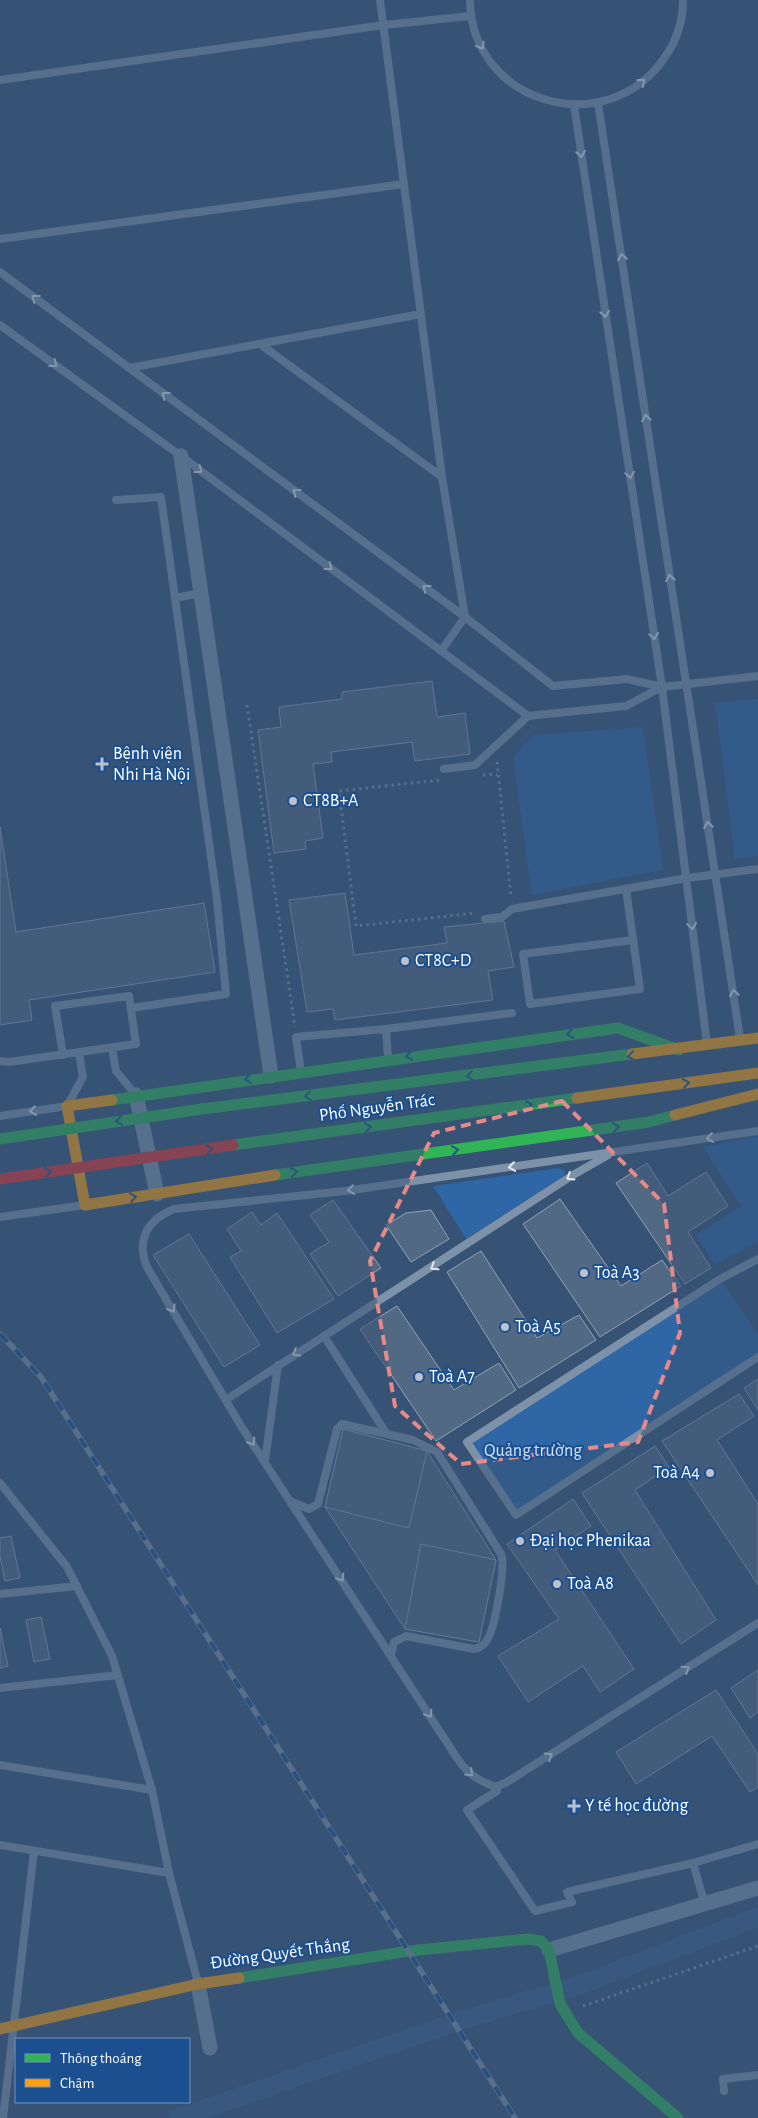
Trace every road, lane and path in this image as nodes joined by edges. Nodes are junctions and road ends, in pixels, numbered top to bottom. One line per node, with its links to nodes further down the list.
1 (380, 0): 5 (lane)
2 (470, 0): 4 (lane)
3 (683, 0): 7 (lane, one-way to 3)
4 (470, 16): 5 (lane); 8 (lane, one-way to 8)
5 (384, 25): 6 (lane); 9 (lane)
6 (0, 80)
7 (598, 103): 8 (lane); 24 (lane, one-way to 7)
8 (574, 105): 25 (lane, one-way to 25)
9 (404, 184): 10 (lane); 12 (lane)
10 (0, 238)
11 (0, 272): 15 (lane, one-way to 11)
12 (421, 314): 14 (lane); 17 (lane)
13 (0, 325): 16 (lane, one-way to 16)
14 (260, 344): 15 (lane); 17 (lane)
15 (129, 368): 21 (lane, one-way to 15)
16 (181, 456): 19 (street); 22 (lane, one-way to 22)
17 (442, 477): 21 (lane)
18 (116, 500): 20 (lane)
19 (201, 593): 20 (lane); 55 (street)
20 (174, 598): 40 (lane)
21 (465, 618): 22 (lane); 25 (lane)
22 (442, 651): 27 (lane)
23 (758, 676): 24 (lane)
24 (686, 683): 25 (lane); 34 (lane, one-way to 24)
25 (662, 688): 27 (lane); 35 (lane)
26 (247, 705): 43 (path)
27 (528, 716): 28 (lane)
28 (496, 746): 29 (lane); 30 (path)
29 (444, 769)
30 (497, 774): 31 (path); 37 (path)
31 (478, 776)
32 (448, 779): 38 (path)
33 (758, 869): 34 (lane)
34 (715, 874): 35 (lane); 45 (lane, one-way to 34)
35 (687, 878): 36 (lane); 46 (lane, one-way to 46)
36 (626, 889): 37 (lane); 39 (lane)
37 (512, 909): 38 (lane)
38 (484, 916)
39 (633, 940): 39 (lane)
40 (131, 1008): 47 (lane); 50 (lane)
41 (512, 1013): 42 (lane)
42 (386, 1029): 43 (lane); 51 (lane)
43 (296, 1037): 53 (lane)
44 (758, 1038): 45 (street, Phố Nguyễn Trác)
45 (741, 1041): 46 (street, Phố Nguyễn Trác)
46 (707, 1046): 48 (street, Phố Nguyễn Trác)
47 (112, 1048): 49 (lane); 57 (lane)
48 (679, 1050): 51 (street, Phố Nguyễn Trác, one-way to 51); 61 (street, Phố Nguyễn Trác, one-way to 61, bridge)
49 (79, 1053): 50 (lane); 58 (lane)
50 (63, 1055): 52 (lane)
51 (388, 1059): 53 (street, Phố Nguyễn Trác)
52 (0, 1061)
53 (301, 1072): 55 (street, Phố Nguyễn Trác)
54 (758, 1073): 63 (street, Phố Nguyễn Trác, one-way to 54, bridge)
55 (271, 1076): 57 (street, Phố Nguyễn Trác, one-way to 57)
56 (758, 1094): 64 (street, one-way to 56)
57 (136, 1095): 58 (street, Phố Nguyễn Trác); 64 (street)
58 (66, 1106): 59 (lane, one-way to 59); 65 (street)
59 (0, 1116)
60 (758, 1131): 62 (lane, one-way to 62)
61 (0, 1139)
62 (612, 1153): 68 (lane, one-way to 68); 71 (lane, one-way to 71)
63 (0, 1179)
64 (157, 1194): 65 (street, one-way to 64)
65 (85, 1205): 66 (lane)
66 (0, 1217)
67 (758, 1259): 69 (lane)
68 (324, 1336): 70 (lane, one-way to 70); 72 (lane)
69 (758, 1357)
70 (278, 1365): 71 (lane); 73 (lane)
71 (228, 1399): 73 (lane, one-way to 73)
72 (386, 1433): 75 (lane); 79 (lane)
73 (265, 1462): 75 (lane)
74 (2, 1488): 76 (lane)
75 (290, 1500): 79 (lane, one-way to 79)
76 (77, 1586): 77 (lane); 80 (lane)
77 (0, 1594)
78 (758, 1623): 83 (lane, one-way to 78)
79 (392, 1655): 83 (lane, one-way to 83)
80 (118, 1675): 81 (lane); 84 (lane)
81 (0, 1688)
82 (0, 1765): 84 (lane)
83 (493, 1786): 88 (lane)
84 (152, 1790): 89 (lane)
85 (758, 1844): 88 (lane)
86 (0, 1846): 87 (lane)
87 (34, 1851): 89 (lane); 96 (lane)
88 (693, 1863): 91 (lane)
89 (169, 1873): 94 (lane)
90 (758, 1888): 91 (street)
91 (704, 1905): 93 (street)
92 (758, 1946): 95 (path)
93 (548, 1958): 94 (street, Đường Quyết Thắng); 95 (street)
94 (198, 1984): 96 (street, Đường Quyết Thắng); 98 (street)
95 (559, 2008): 102 (street)
96 (13, 2027): 97 (street, Đường Quyết Thắng); 101 (lane)
97 (0, 2029)
98 (210, 2048)
99 (758, 2075): 100 (lane)
100 (724, 2091)
101 (3, 2118)
102 (678, 2118)

